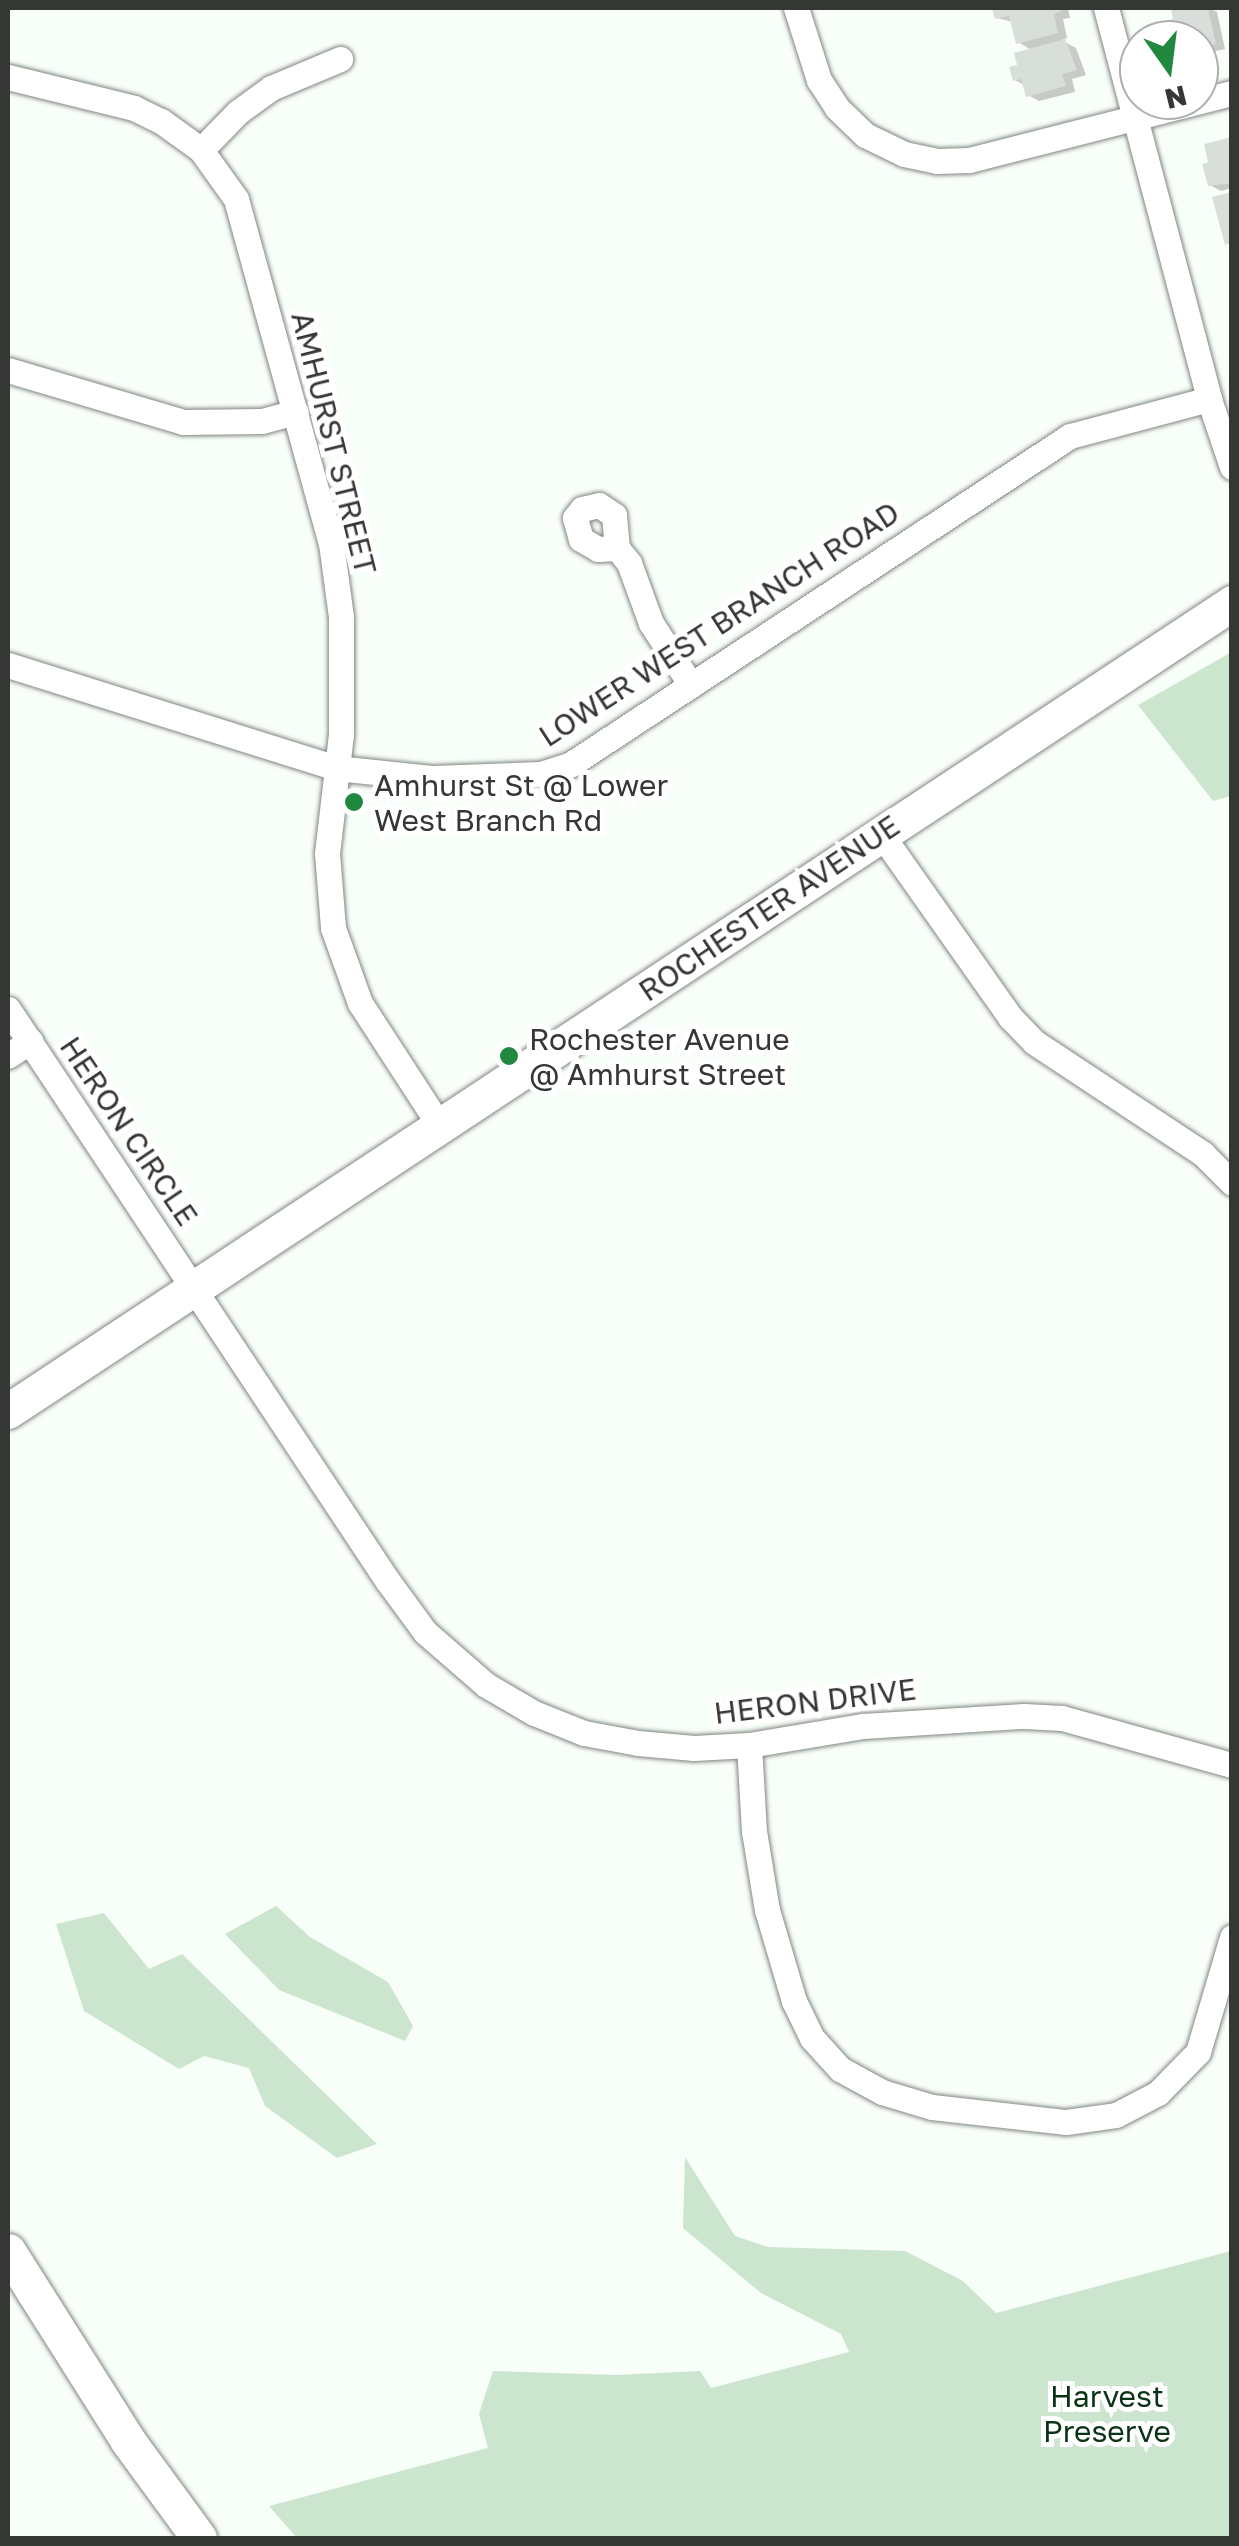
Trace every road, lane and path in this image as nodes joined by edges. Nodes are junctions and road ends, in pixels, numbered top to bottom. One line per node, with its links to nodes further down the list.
1 (796, 8): 6 (street)
2 (1106, 8): 3 (street)
3 (1119, 56)
4 (340, 59): 8 (street)
5 (8, 77): 8 (street, AMHURST STREET)
6 (1128, 120)
7 (1137, 120): 10 (street)
8 (200, 150): 11 (street, AMHURST STREET)
9 (8, 370): 11 (street)
10 (1208, 398): 12 (street); 16 (street, LOWER WEST BRANCH ROAD)
11 (296, 412): 17 (street, AMHURST STREET)
12 (1232, 467)
13 (618, 548): 16 (street)
14 (1232, 603): 18 (main road, ROCHESTER AVENUE)
15 (8, 664): 17 (street, LOWER WEST BRANCH ROAD)
16 (691, 686): 17 (street, LOWER WEST BRANCH ROAD)
17 (336, 768): 22 (street, AMHURST STREET)
18 (880, 834): 22 (main road, ROCHESTER AVENUE); 23 (street)
19 (8, 1009): 20 (street, HERON CIRCLE)
20 (30, 1041): 21 (street); 24 (street, HERON CIRCLE)
21 (8, 1056)
22 (440, 1126): 24 (main road, ROCHESTER AVENUE)
23 (1232, 1183)
24 (195, 1289): 25 (main road, ROCHESTER AVENUE); 26 (street, HERON DRIVE)
25 (8, 1412)
26 (749, 1745): 27 (street, HERON DRIVE); 28 (street)
27 (1232, 1765)
28 (1232, 1937)
29 (8, 2250): 30 (main road)
30 (199, 2538)

